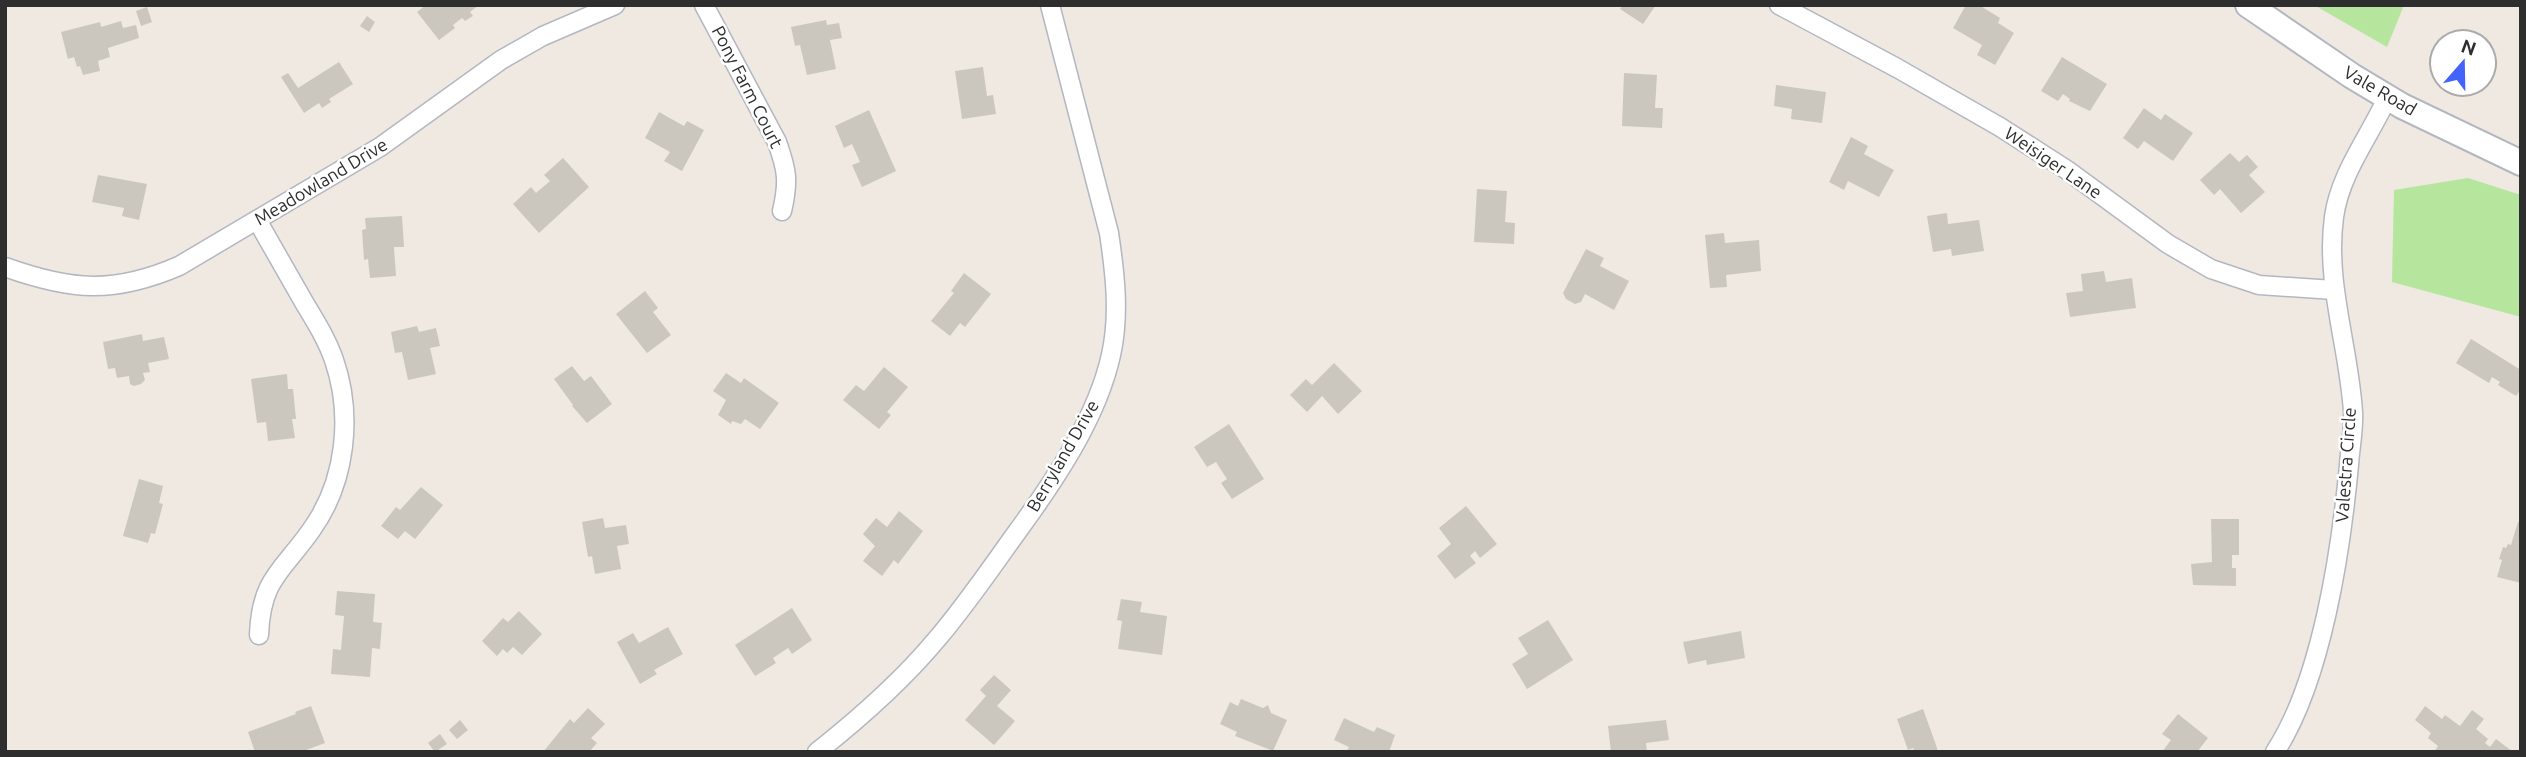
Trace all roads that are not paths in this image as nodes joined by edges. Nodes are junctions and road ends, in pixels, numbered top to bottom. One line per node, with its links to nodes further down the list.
1 (615, 5): 9 (street, Meadowland Drive)
2 (704, 5): 8 (street, Pony Farm Court)
3 (1050, 5): 13 (street, Berryland Drive)
4 (1779, 5): 11 (street, Weisiger Lane)
5 (2248, 5): 6 (main road, Vale Road)
6 (2388, 96): 7 (main road, Vale Road); 11 (street, Valestra Circle)
7 (2521, 163)
8 (782, 211)
9 (257, 220): 10 (street, Meadowland Drive); 12 (street)
10 (5, 267)
11 (2334, 290): 14 (street, Valestra Circle)
12 (259, 635)
13 (817, 752)
14 (2275, 752)

